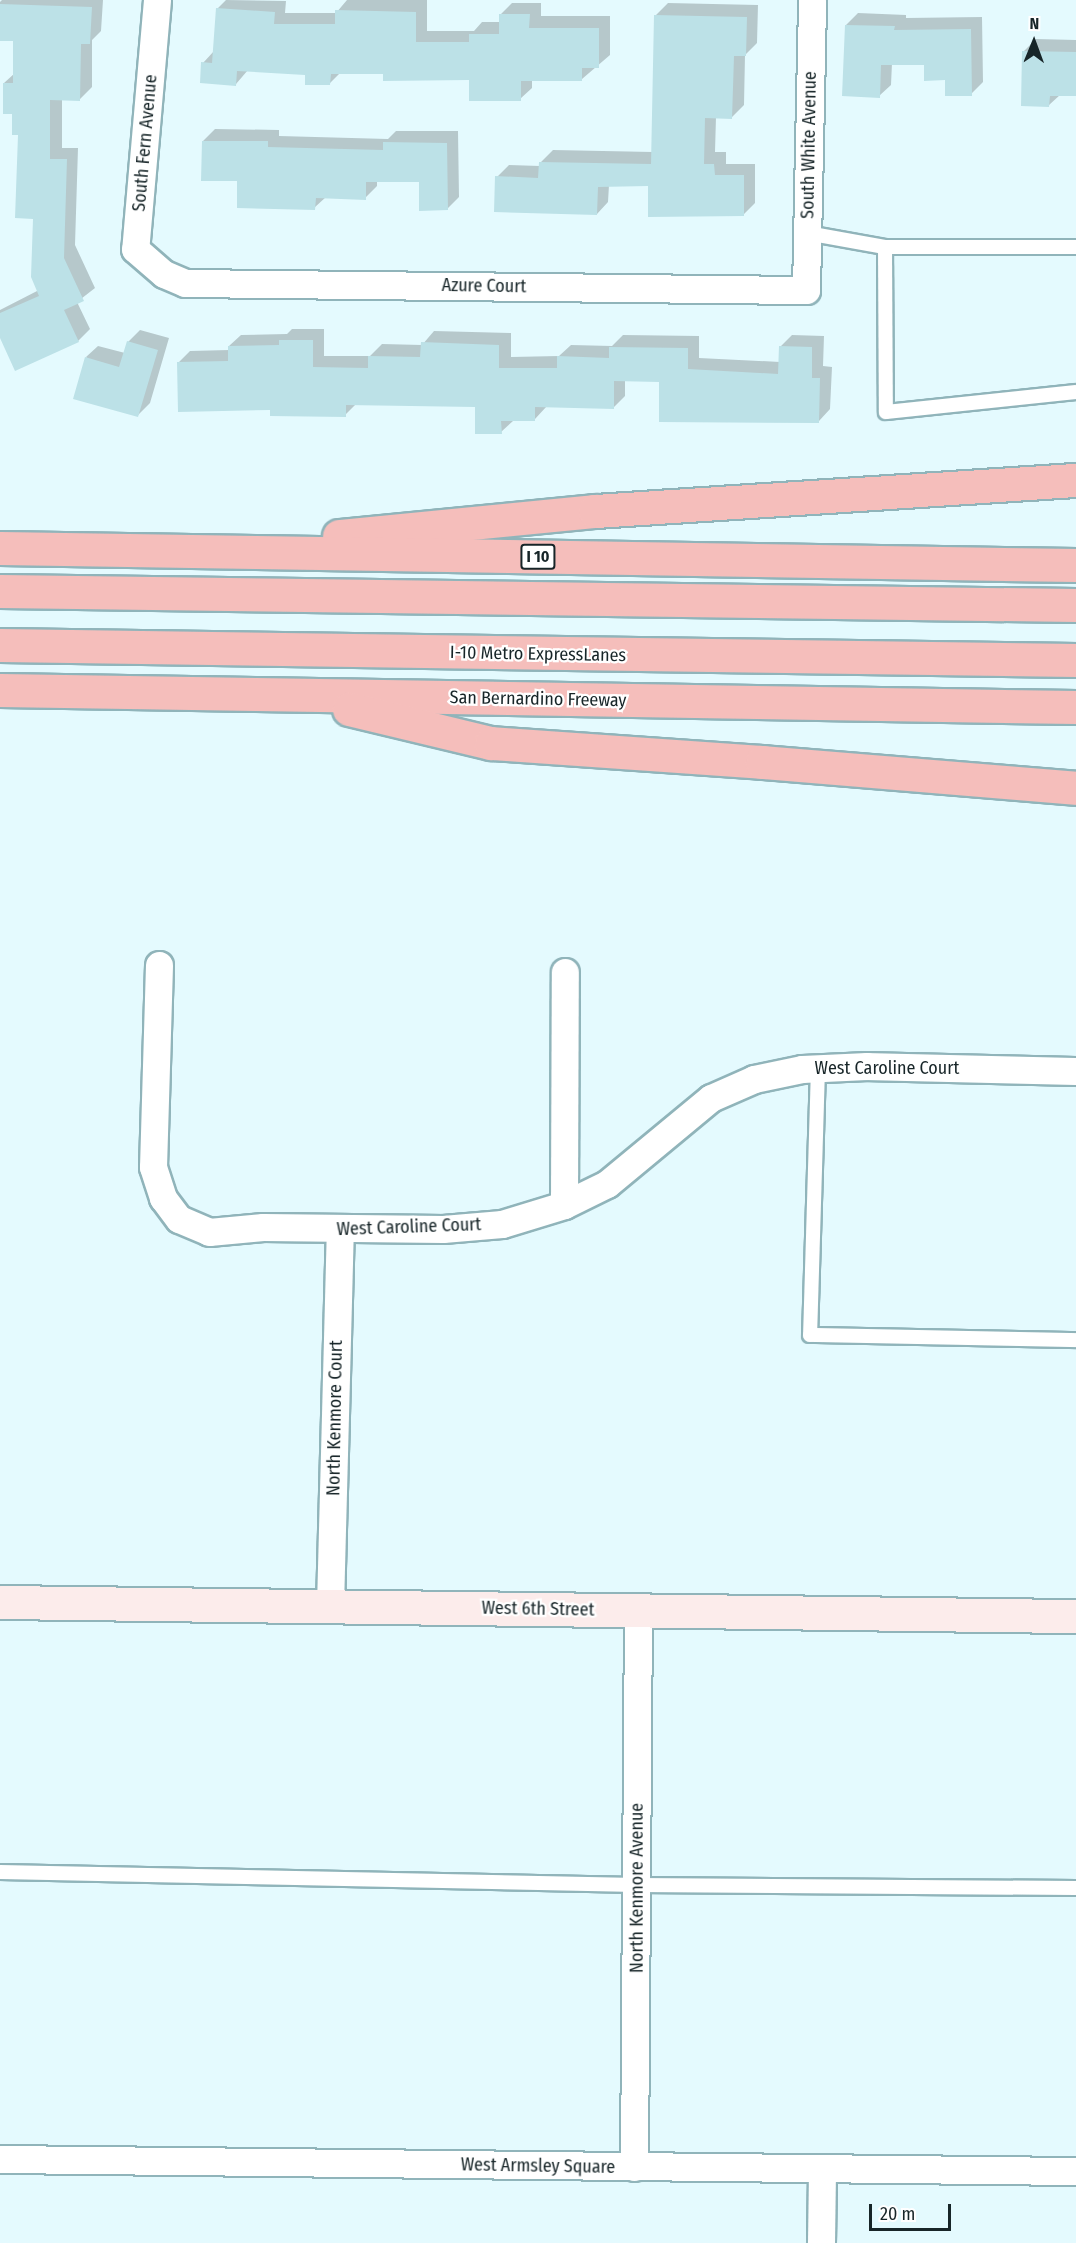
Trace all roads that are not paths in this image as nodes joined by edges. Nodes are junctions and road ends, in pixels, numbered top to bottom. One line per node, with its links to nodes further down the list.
1 (157, 0): 6 (street, South Fern Avenue)
2 (812, 0): 3 (street, South White Avenue)
3 (807, 233): 4 (lane); 7 (street, South White Avenue)
4 (885, 247): 5 (lane); 8 (lane)
5 (1076, 247)
6 (164, 274): 7 (street, Azure Court)
7 (806, 290)
8 (1076, 392)
9 (1076, 480): 11 (highway)
10 (0, 548): 11 (highway, I 10)
11 (175, 552): 12 (highway, I 10)
12 (1076, 565)
13 (0, 591): 14 (highway)
14 (1076, 605)
15 (0, 645): 16 (highway, I-10 Metro ExpressLanes)
16 (1076, 660)
17 (0, 690): 18 (highway, San Bernardino Freeway)
18 (286, 694): 19 (highway, San Bernardino Freeway); 20 (highway)
19 (1076, 707)
20 (1076, 788)
21 (159, 965): 26 (street, West Caroline Court)
22 (565, 972): 25 (street)
23 (818, 1068): 24 (street, West Caroline Court); 25 (street, West Caroline Court); 27 (lane)
24 (1076, 1071)
25 (564, 1205): 26 (street, West Caroline Court)
26 (340, 1230): 29 (street, North Kenmore Court)
27 (1076, 1340)
28 (0, 1602): 29 (street, West 6th Street)
29 (330, 1606): 30 (street, West 6th Street)
30 (638, 1610): 31 (street, West 6th Street); 33 (street, North Kenmore Avenue)
31 (1076, 1616)
32 (0, 1872): 33 (lane)
33 (637, 1885): 34 (lane); 36 (street, North Kenmore Avenue)
34 (1076, 1888)
35 (0, 2159): 36 (street, West Armsley Square)
36 (634, 2167): 37 (street, West Armsley Square)
37 (822, 2169): 38 (street, West Armsley Square); 39 (street)
38 (1076, 2171)
39 (821, 2243)

